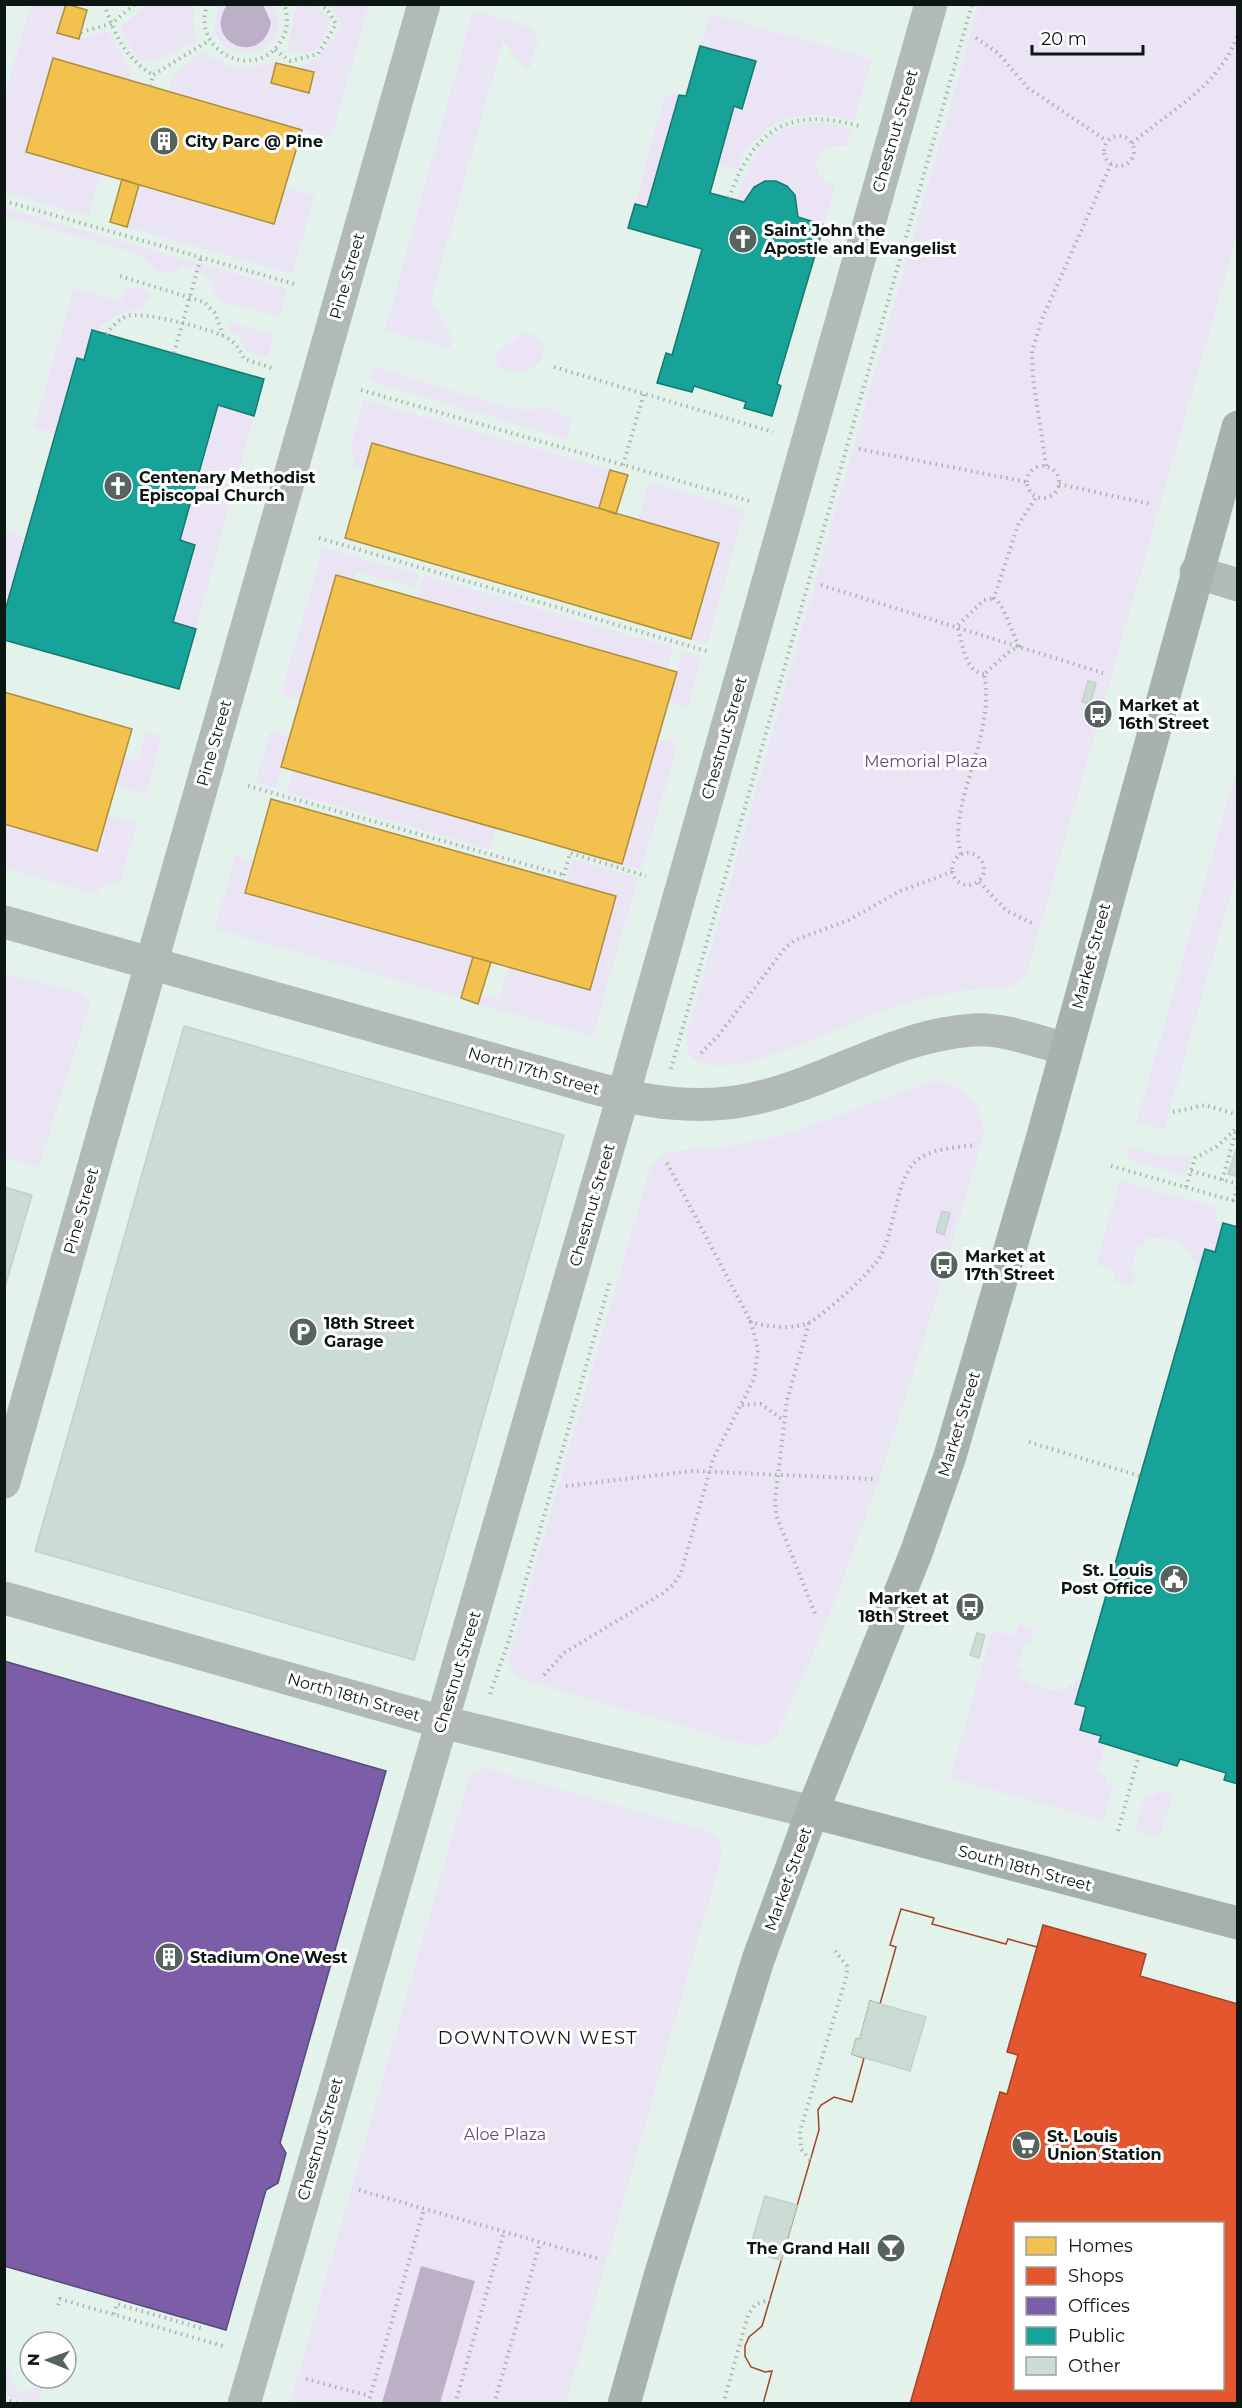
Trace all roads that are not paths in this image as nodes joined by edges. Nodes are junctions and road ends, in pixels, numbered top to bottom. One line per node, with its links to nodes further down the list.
1 (424, 4): 7 (street, Pine Street)
2 (931, 4): 9 (street, Chestnut Street)
3 (1238, 427): 4 (main road, Market Street)
4 (1196, 572): 5 (street); 8 (main road, Market Street)
5 (1238, 585)
6 (4, 922): 7 (street, North 17th Street)
7 (152, 964): 9 (street, North 17th Street); 10 (street, Pine Street)
8 (1066, 1049): 9 (street, North 17th Street); 13 (main road, Market Street)
9 (623, 1096): 12 (street, Chestnut Street)
10 (4, 1482)
11 (4, 1598): 12 (street, North 18th Street)
12 (442, 1722): 13 (street, North 18th Street); 15 (street, Chestnut Street)
13 (812, 1812): 14 (main road, South 18th Street); 16 (main road, Market Street)
14 (1238, 1923)
15 (244, 2403)
16 (624, 2403)

